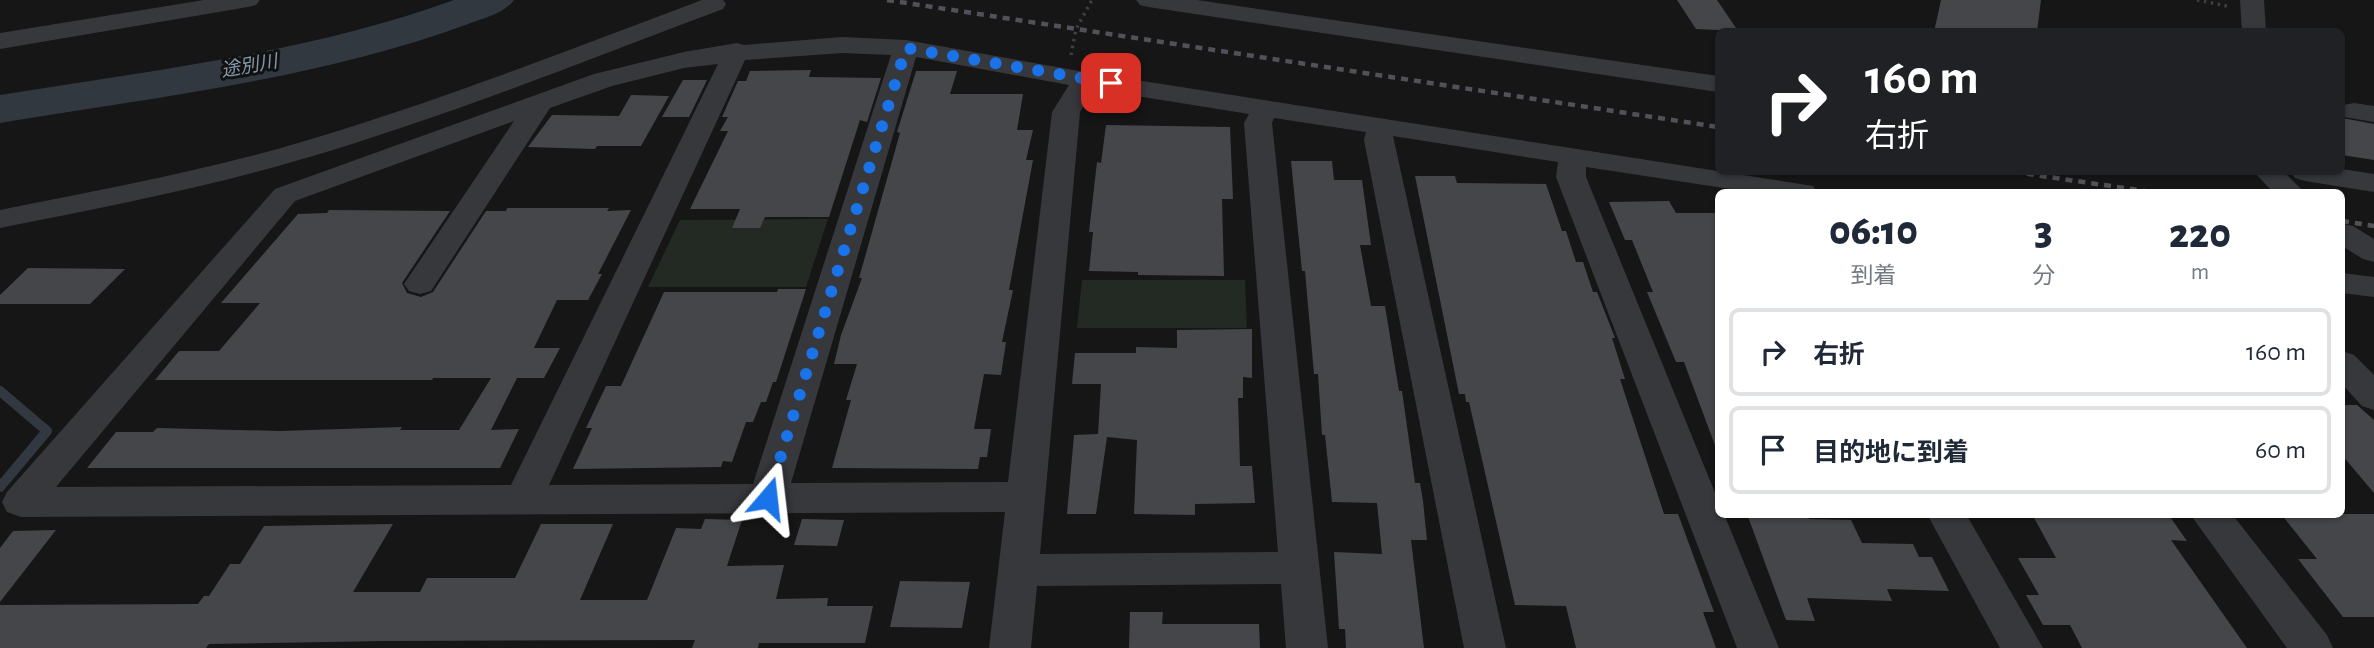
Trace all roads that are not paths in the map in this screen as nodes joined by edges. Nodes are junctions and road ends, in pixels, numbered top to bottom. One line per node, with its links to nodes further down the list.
1 (248, 0): 6 (street)
2 (1148, 0): 10 (street)
3 (2252, 0): 5 (street)
4 (714, 4): 15 (street)
5 (2253, 28)
6 (0, 41)
7 (906, 48): 8 (street); 9 (street); 31 (street)
8 (737, 51): 11 (street); 32 (street)
9 (1076, 78): 13 (street); 30 (street)
10 (1715, 84)
11 (573, 91): 12 (street); 15 (street)
12 (540, 103): 26 (street); 32 (street)
13 (1266, 107): 14 (street); 35 (street)
14 (1381, 126): 16 (street); 39 (street)
15 (289, 155): 22 (street)
16 (1573, 156): 20 (street); 40 (street)
17 (2271, 175): 21 (street)
18 (2324, 175): 19 (street)
19 (2374, 183)
20 (1760, 189)
21 (2286, 189)
22 (0, 219)
23 (2345, 235): 24 (street)
24 (2374, 252)
25 (2345, 283): 27 (street)
26 (419, 284)
27 (2374, 287)
28 (2345, 366): 29 (street)
29 (2374, 397)
30 (1024, 497): 31 (street); 37 (street)
31 (768, 498): 32 (street)
32 (523, 499)
33 (1948, 518): 41 (street)
34 (2212, 518): 42 (street)
35 (1300, 568): 36 (street); 38 (street)
36 (1036, 570)
37 (1010, 648)
38 (1307, 648)
39 (1485, 648)
40 (1758, 648)
41 (2022, 648)
42 (2312, 648)

